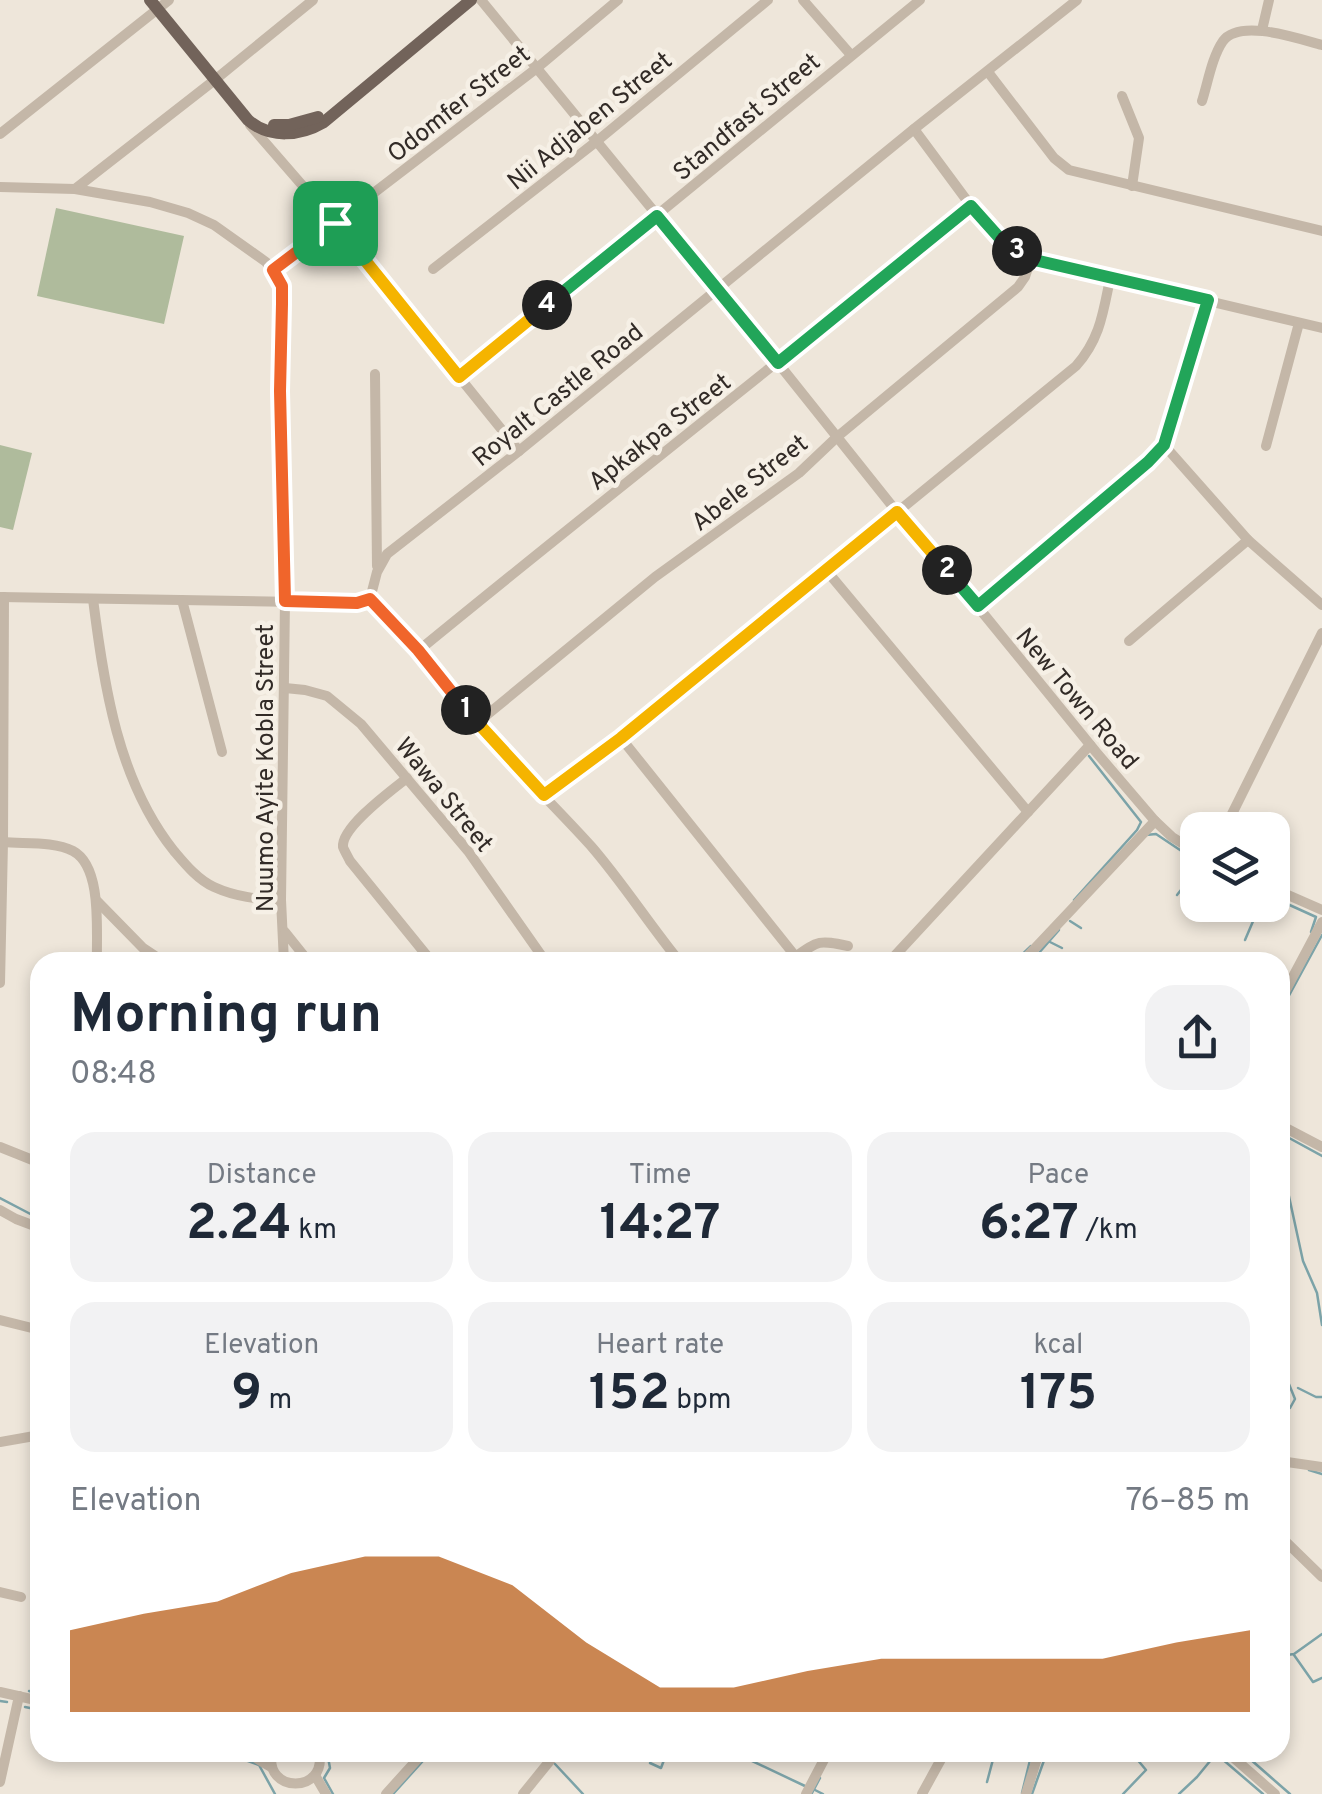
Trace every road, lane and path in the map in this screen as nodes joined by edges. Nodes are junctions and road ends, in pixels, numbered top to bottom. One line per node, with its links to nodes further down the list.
1 (313, 0): 16 (street)
2 (471, 0): 19 (main road)
3 (481, 0): 14 (street, New Town Road)
4 (618, 0): 14 (street, Odomfer Street)
5 (768, 0): 22 (street, Nii Adjaben Street)
6 (803, 0): 13 (street)
7 (920, 0): 13 (street, Standfast Street)
8 (1078, 0): 15 (street, Royalt Castle Road)
9 (1269, 0): 11 (street)
10 (159, 3): 16 (main road); 21 (street)
11 (1262, 30): 12 (street); 18 (street)
12 (1322, 44)
13 (851, 55): 27 (street, Standfast Street)
14 (537, 68): 22 (street, New Town Road); 28 (street, Odomfer Street)
15 (988, 72): 20 (street, Royalt Castle Road); 23 (street)
16 (216, 79): 19 (main road); 25 (street)
17 (1122, 96): 23 (street)
18 (1202, 101)
19 (245, 114): 28 (street)
20 (914, 130): 26 (street); 34 (street, Royalt Castle Road)
21 (0, 134)
22 (597, 141): 27 (street, New Town Road); 31 (street, Nii Adjaben Street)
23 (1132, 186): 29 (street)
24 (0, 187): 25 (street)
25 (75, 188): 32 (street)
26 (971, 206): 30 (street); 38 (street, Apkakpa Street)
27 (657, 216): 34 (street, New Town Road); 40 (street, Standfast Street)
28 (335, 223): 32 (street, Odomfer Street); 40 (street)
29 (1322, 230)
30 (1030, 259): 33 (street); 41 (street, Abele Street)
31 (433, 269)
32 (273, 270): 53 (street, Nuumo Ayite Kobla Street)
33 (1110, 278): 35 (street); 45 (street)
34 (718, 290): 38 (street, New Town Road); 44 (street, Royalt Castle Road)
35 (1208, 300): 36 (street); 42 (street)
36 (1299, 322): 37 (street); 43 (street)
37 (1322, 328)
38 (778, 363): 41 (street, New Town Road); 58 (street, Apkakpa Street)
39 (375, 374): 48 (street)
40 (459, 377): 44 (street)
41 (837, 437): 45 (street, New Town Road); 60 (street, Abele Street)
42 (1164, 445): 46 (street); 55 (street)
43 (1266, 446)
44 (520, 451): 48 (street, Royalt Castle Road)
45 (897, 512): 47 (street); 55 (street, New Town Road)
46 (1248, 540): 54 (street); 57 (street)
47 (826, 570): 61 (street); 66 (street)
48 (377, 572): 51 (street, Royalt Castle Road)
49 (2, 597): 50 (street); 69 (street)
50 (93, 599): 52 (street); 73 (street)
51 (370, 599): 53 (street); 58 (street)
52 (182, 600): 53 (street); 63 (street)
53 (285, 601): 59 (street, Nuumo Ayite Kobla Street)
54 (1322, 605)
55 (978, 606): 62 (street, New Town Road)
56 (1322, 633): 67 (street)
57 (1129, 640)
58 (418, 650): 60 (street)
59 (286, 688): 64 (street, Wawa Street); 73 (street, Nuumo Ayite Kobla Street)
60 (476, 723): 65 (street)
61 (621, 738): 65 (street); 85 (street)
62 (1090, 745): 66 (street); 68 (street, New Town Road)
63 (222, 752)
64 (407, 778): 82 (street); 83 (street, Wawa Street)
65 (544, 795): 84 (street)
66 (1028, 812): 87 (street)
67 (1233, 812)
68 (1155, 820): 70 (street, New Town Road); 88 (street)
69 (3, 842): 72 (street); 90 (street)
70 (1180, 842)
71 (1290, 896): 74 (street)
72 (96, 900): 78 (street); 79 (street)
73 (281, 900): 76 (street, Nuumo Ayite Kobla Street)
74 (1322, 910)
75 (1322, 922): 89 (street)
76 (284, 930): 80 (street, Nuumo Ayite Kobla Street); 81 (street)
77 (848, 946): 86 (street)
78 (97, 952)
79 (150, 952)
80 (284, 952)
81 (302, 952)
82 (424, 952)
83 (539, 952)
84 (672, 952)
85 (791, 952)
86 (805, 952)
87 (898, 952)
88 (1031, 952)
89 (1290, 982)
90 (0, 983)
91 (1290, 1130): 93 (street)
92 (0, 1147): 94 (street)
93 (1322, 1147)
94 (30, 1159)
95 (0, 1210): 96 (street)
96 (30, 1224)
97 (0, 1320): 98 (street)
98 (30, 1328)
99 (30, 1436): 100 (street)
100 (0, 1442)
101 (1290, 1460): 102 (street)
102 (1322, 1468)
103 (1290, 1546): 104 (street)
104 (1322, 1577)
105 (0, 1592): 106 (street)
106 (21, 1597)
107 (0, 1692): 108 (street)
108 (19, 1696): 109 (street); 121 (street)
109 (30, 1699)
110 (263, 1762): 119 (street)
111 (271, 1762): 119 (street)
112 (321, 1762): 120 (street)
113 (415, 1762): 125 (street)
114 (549, 1762): 126 (street)
115 (823, 1762): 127 (street)
116 (940, 1762): 128 (street)
117 (1036, 1762): 129 (street)
118 (1238, 1762): 130 (street)
119 (270, 1766): 122 (street)
120 (316, 1777): 123 (street); 124 (street)
121 (0, 1782)
122 (280, 1787): 123 (street)
123 (302, 1790)
124 (326, 1794)
125 (386, 1794)
126 (524, 1794)
127 (806, 1794)
128 (922, 1794)
129 (1026, 1794)
130 (1275, 1794)

